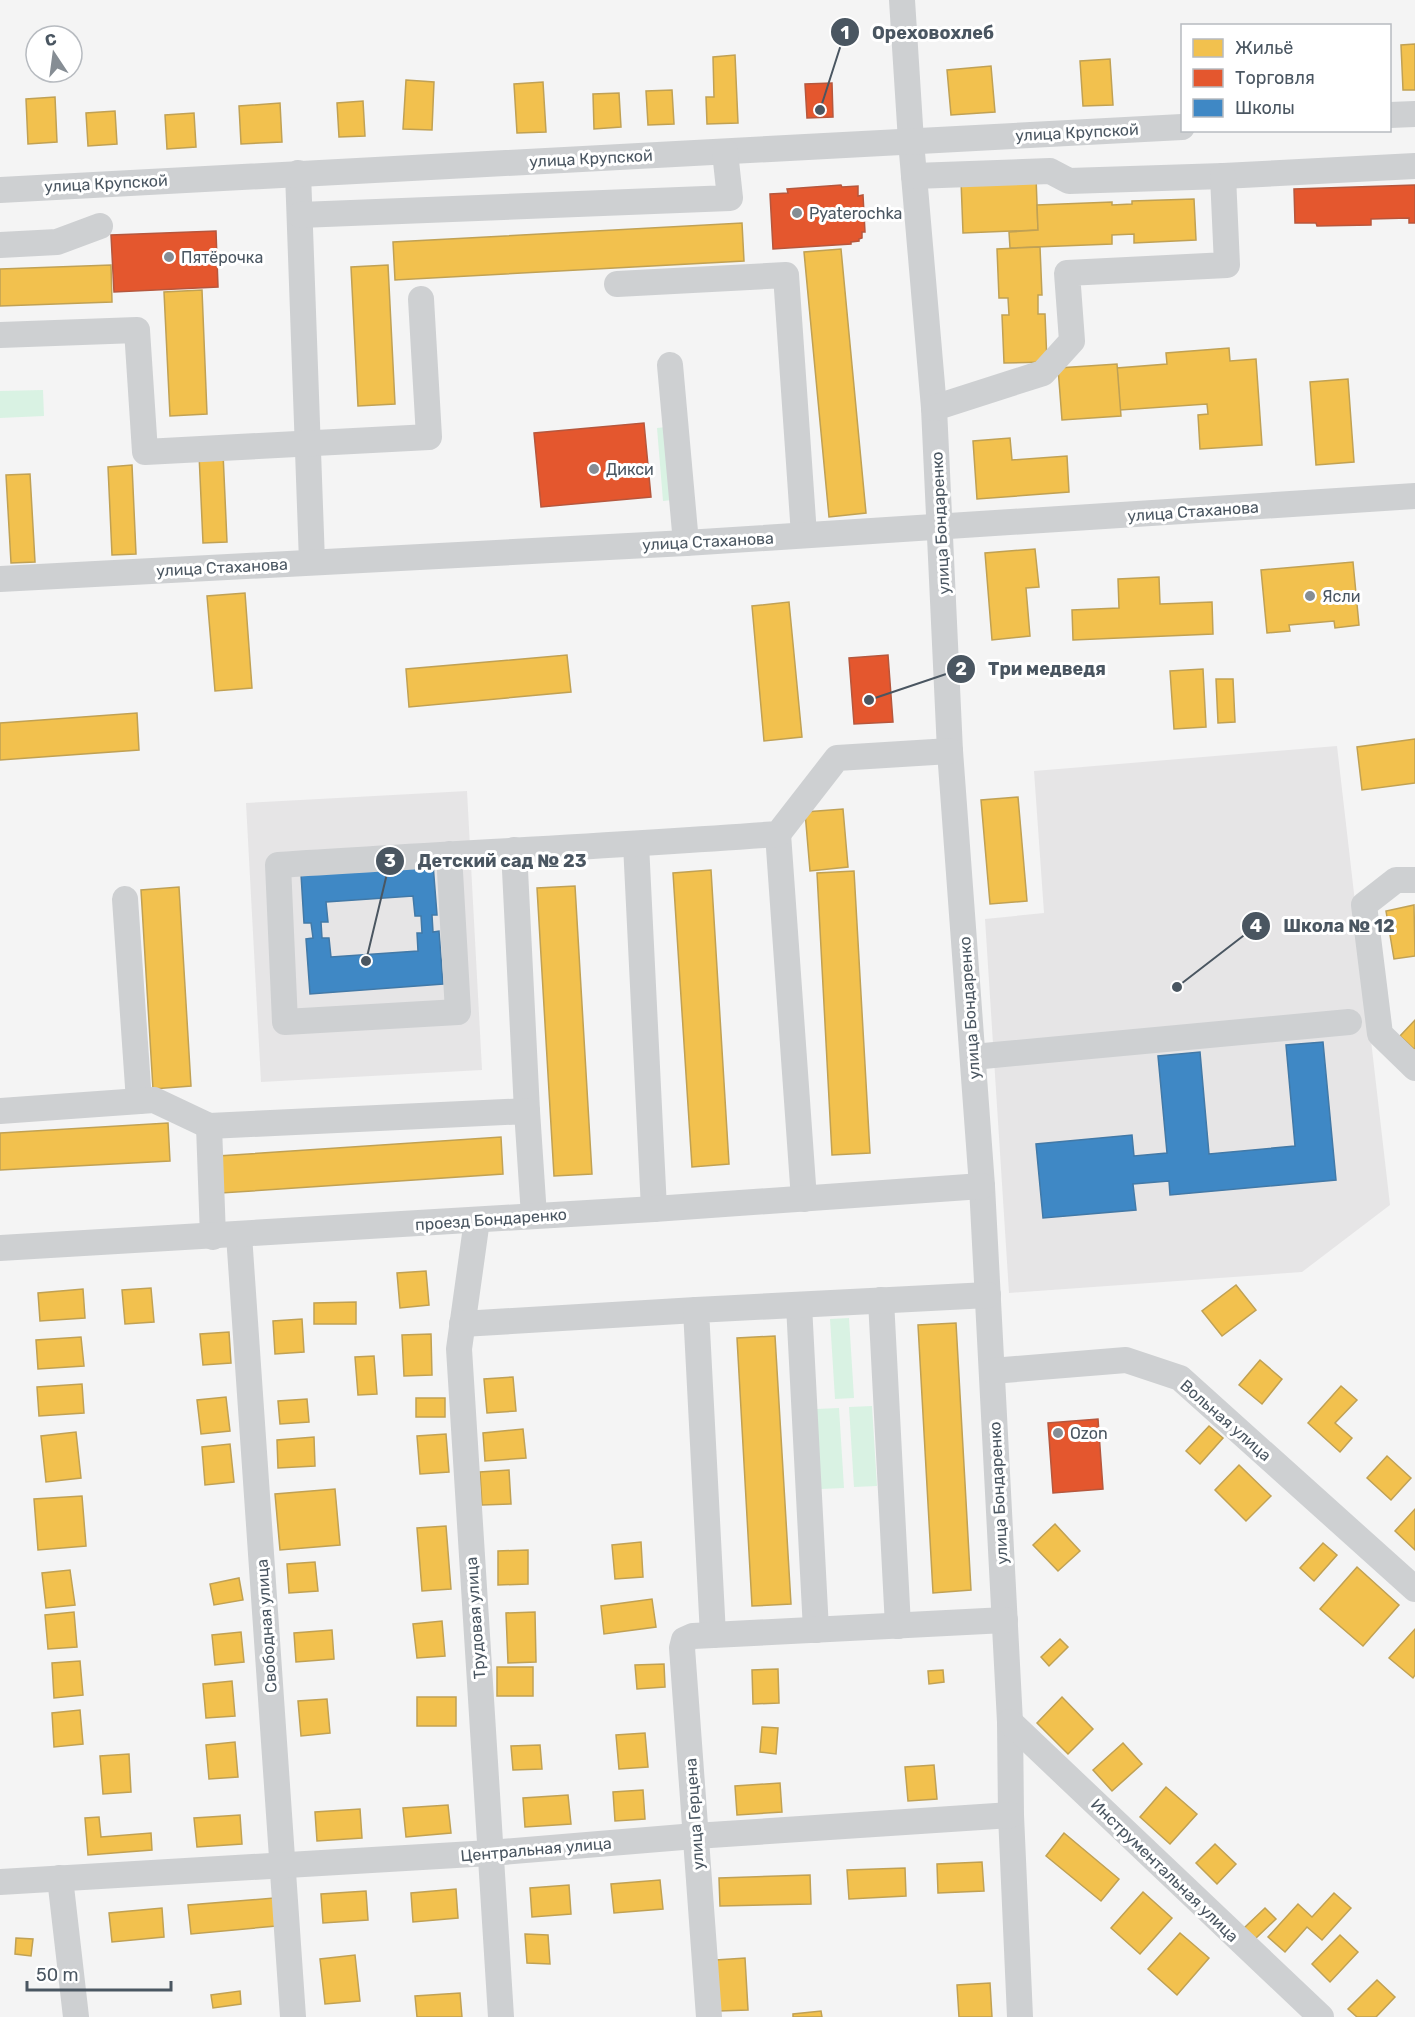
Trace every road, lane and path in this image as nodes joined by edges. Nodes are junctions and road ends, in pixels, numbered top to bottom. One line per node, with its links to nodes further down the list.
1 (902, 0): 5 (street, улица Бондаренко)
2 (1415, 114): 3 (street)
3 (1391, 116)
4 (1181, 127): 5 (street, улица Крупской)
5 (911, 141): 6 (street, улица Крупской); 9 (street, улица Бондаренко)
6 (725, 152): 8 (street, улица Крупской); 12 (street)
7 (1415, 166): 10 (street)
8 (298, 172): 11 (street, улица Крупской); 12 (street)
9 (914, 176): 10 (street); 19 (street, улица Бондаренко)
10 (1223, 176): 19 (street)
11 (0, 190)
12 (300, 215): 20 (street)
13 (100, 226): 14 (street)
14 (0, 245)
15 (617, 284): 23 (street)
16 (421, 298): 20 (street)
17 (0, 335): 20 (street)
18 (670, 365): 24 (street)
19 (934, 408): 22 (street, улица Бондаренко)
20 (309, 443): 25 (street)
21 (1415, 496): 22 (street, улица Стаханова)
22 (940, 527): 23 (street, улица Стаханова); 27 (street, улица Бондаренко)
23 (804, 536): 24 (street, улица Стаханова)
24 (686, 543): 25 (street, улица Стаханова)
25 (312, 562): 26 (street, улица Стаханова)
26 (0, 579)
27 (950, 751): 28 (street); 35 (street, улица Бондаренко)
28 (778, 834): 29 (street); 42 (street)
29 (636, 844): 30 (street); 43 (street)
30 (514, 850): 31 (street); 39 (street)
31 (449, 854): 31 (street)
32 (1415, 880): 36 (street)
33 (125, 899): 37 (street)
34 (1348, 1022): 35 (street)
35 (973, 1057): 41 (street, улица Бондаренко)
36 (1415, 1068)
37 (139, 1101): 38 (street); 40 (street)
38 (0, 1111)
39 (526, 1111): 40 (street); 44 (street)
40 (209, 1126): 47 (street)
41 (982, 1186): 42 (street, проезд Бондаренко); 49 (street, улица Бондаренко)
42 (804, 1199): 43 (street, проезд Бондаренко)
43 (654, 1209): 44 (street, проезд Бондаренко)
44 (534, 1216): 45 (street, проезд Бондаренко)
45 (477, 1220): 46 (street, проезд Бондаренко); 53 (street, Трудовая улица)
46 (239, 1235): 47 (street, проезд Бондаренко); 64 (street, Свободная улица)
47 (213, 1237): 48 (street, проезд Бондаренко)
48 (0, 1248)
49 (988, 1295): 50 (street); 54 (street, улица Бондаренко)
50 (881, 1300): 51 (street); 57 (street)
51 (799, 1305): 52 (street); 58 (street)
52 (696, 1310): 53 (street); 59 (street)
53 (462, 1324): 63 (street, Трудовая улица)
54 (992, 1371): 55 (street, Вольная улица); 56 (street, улица Бондаренко)
55 (1415, 1589)
56 (1005, 1620): 57 (street, улица Герцена); 60 (street, улица Бондаренко)
57 (897, 1626): 58 (street, улица Герцена)
58 (816, 1630): 59 (street, улица Герцена)
59 (713, 1635): 62 (street, улица Герцена)
60 (1010, 1722): 61 (street, улица Бондаренко); 72 (street, Инструментальная улица)
61 (1011, 1815): 62 (street, Центральная улица); 71 (street, улица Бондаренко)
62 (695, 1836): 63 (street, Центральная улица); 70 (street, улица Герцена)
63 (490, 1853): 64 (street, Центральная улица); 69 (street, Трудовая улица)
64 (283, 1865): 65 (street, Центральная улица); 68 (street, Свободная улица)
65 (60, 1878): 66 (street, Центральная улица); 67 (street)
66 (0, 1882)
67 (76, 2017)
68 (293, 2017)
69 (501, 2017)
70 (709, 2017)
71 (1020, 2017)
72 (1321, 2017)

